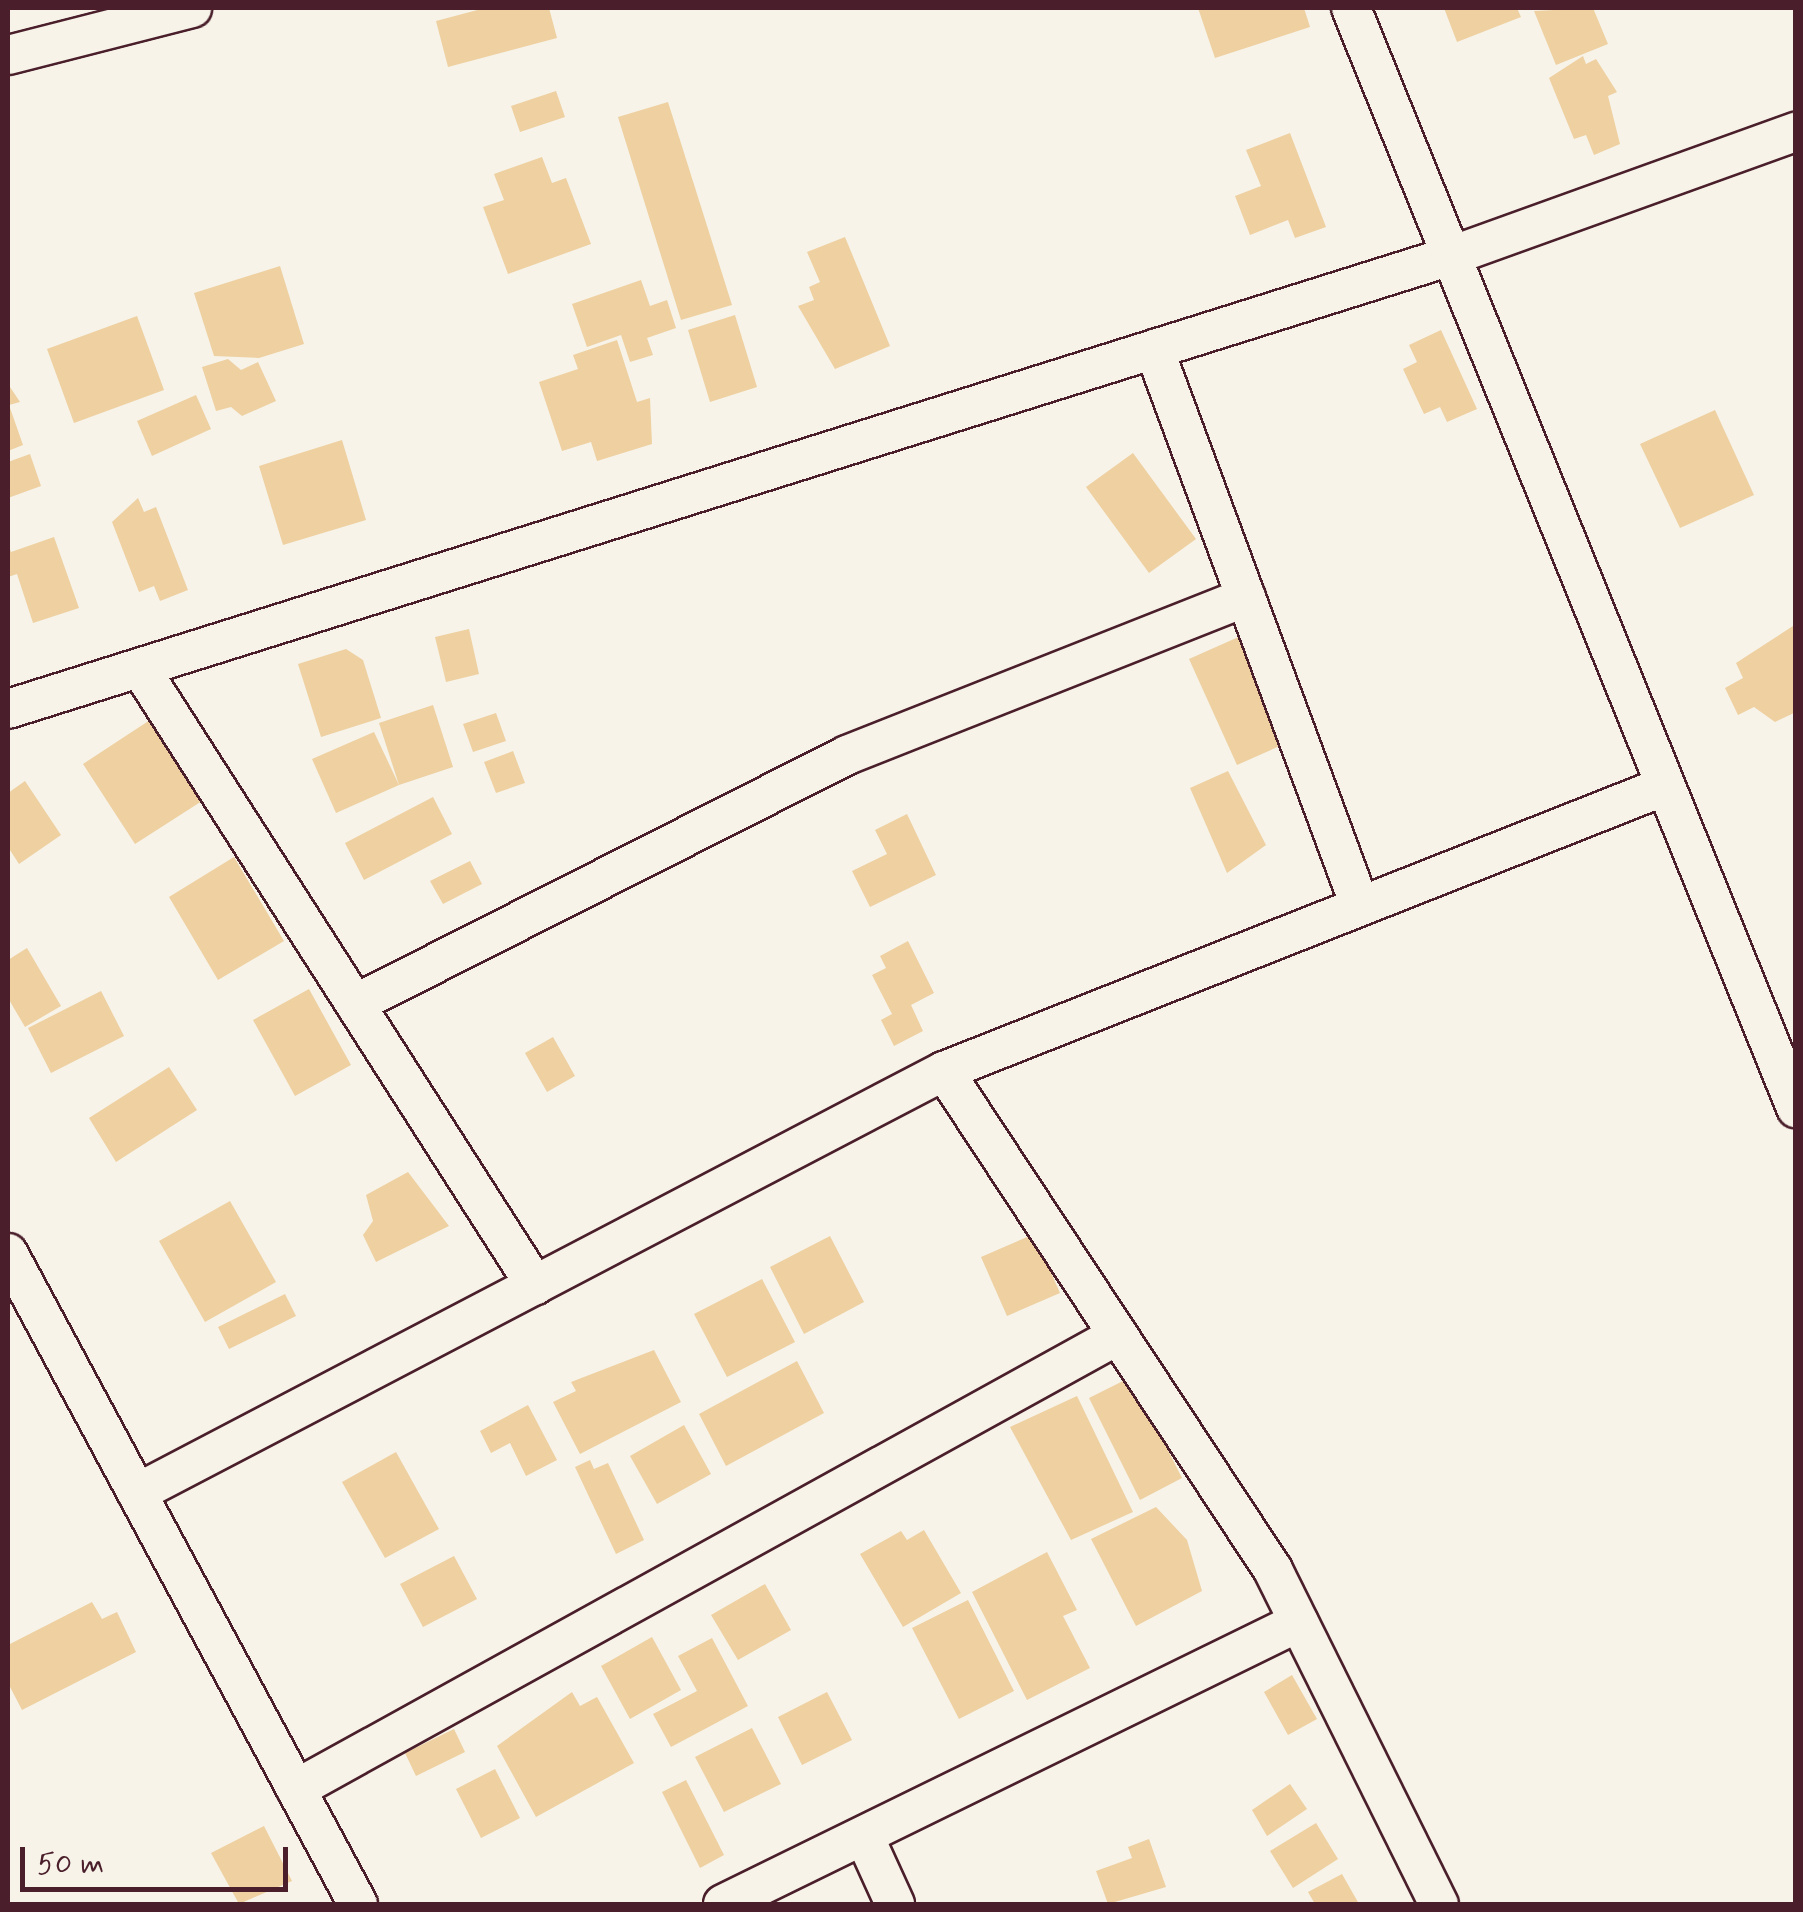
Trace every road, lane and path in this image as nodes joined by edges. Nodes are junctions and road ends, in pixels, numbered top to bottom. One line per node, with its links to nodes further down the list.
1 (192, 8): 3 (street)
2 (1351, 8): 5 (street)
3 (8, 55)
4 (1796, 132): 5 (street)
5 (1451, 256): 6 (street); 10 (street)
6 (1154, 350): 7 (street); 8 (street)
7 (1246, 597): 11 (street); 12 (street)
8 (140, 668): 9 (street); 12 (street)
9 (8, 710)
10 (1666, 786): 11 (street); 14 (street)
11 (1360, 906): 13 (street)
12 (354, 1004): 16 (street)
13 (944, 1071): 16 (street); 17 (street)
14 (1796, 1108)
15 (8, 1253): 18 (street)
16 (534, 1285): 18 (street)
17 (1118, 1335): 19 (street); 20 (street)
18 (136, 1493): 20 (street)
19 (1299, 1622): 21 (street); 25 (street)
20 (296, 1789): 22 (street)
21 (864, 1836): 23 (street); 24 (street)
22 (358, 1904)
23 (723, 1904)
24 (895, 1904)
25 (1439, 1904)

